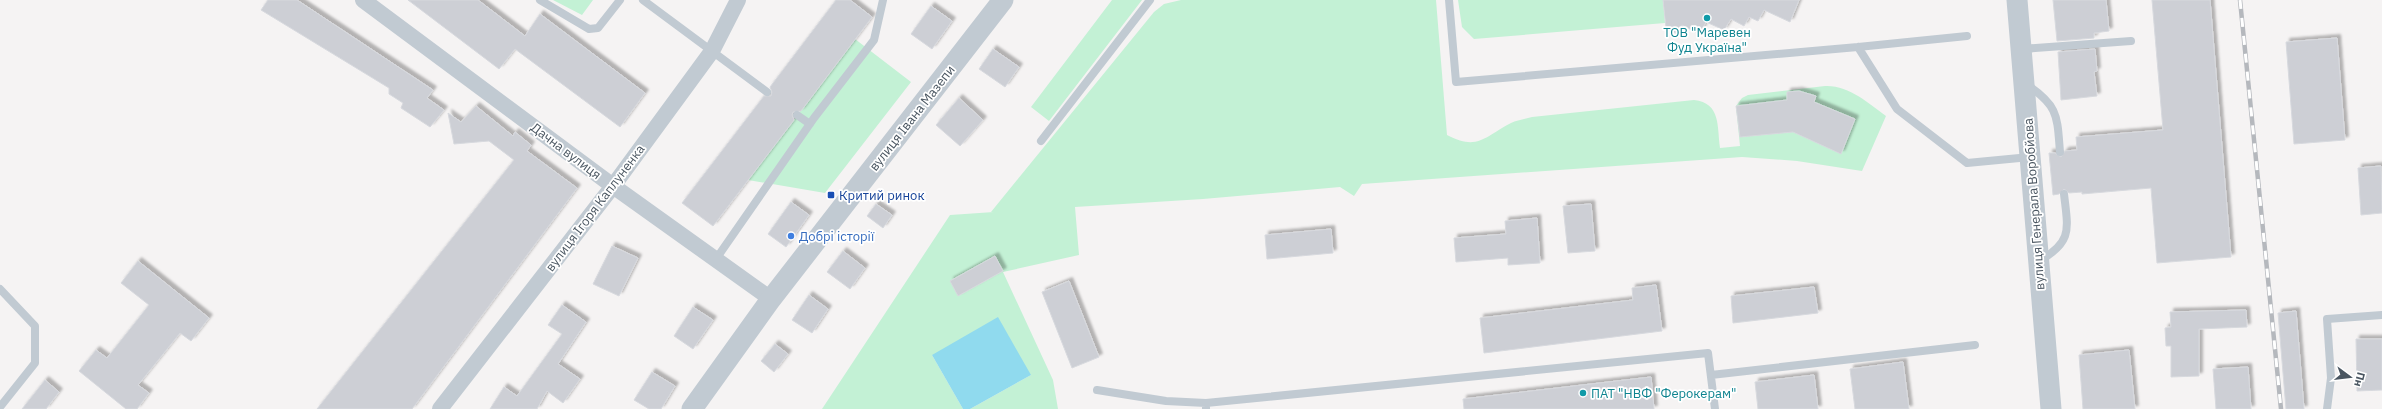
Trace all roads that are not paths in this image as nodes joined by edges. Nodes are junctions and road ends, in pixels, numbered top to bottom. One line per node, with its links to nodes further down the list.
1 (363, 0): 23 (street, Дачна вулиця)
2 (540, 0): 3 (lane)
3 (620, 0)
4 (643, 0): 15 (lane)
5 (738, 0): 15 (street, вулиця Ігоря Каплуненка)
6 (883, 0): 19 (lane)
7 (1003, 0): 28 (street, вулиця Івана Мазепи)
8 (1150, 0): 20 (lane)
9 (1449, 0): 13 (lane)
10 (2017, 0): 14 (street, вулиця Генерала Воробйова)
11 (1968, 36): 13 (lane)
12 (2131, 41): 14 (lane)
13 (1858, 47): 22 (lane)
14 (2022, 49): 16 (street, вулиця Генерала Воробйова)
15 (712, 52): 17 (lane); 23 (street, вулиця Ігоря Каплуненка)
16 (2024, 83): 21 (lane); 22 (street, вулиця Генерала Воробйова)
17 (767, 92)
18 (797, 115): 19 (lane)
19 (810, 124): 25 (lane)
20 (1041, 141)
21 (2060, 152)
22 (2031, 157): 26 (street, вулиця Генерала Воробйова)
23 (613, 186): 25 (street, Дачна вулиця); 35 (street, вулиця Ігоря Каплуненка)
24 (2064, 194): 26 (lane)
25 (716, 259): 28 (street, Дачна вулиця)
26 (2038, 261): 38 (street, вулиця Генерала Воробйова)
27 (0, 290): 34 (lane)
28 (771, 299): 36 (street, вулиця Івана Мазепи)
29 (2382, 315): 39 (lane)
30 (1975, 345): 31 (lane)
31 (1711, 376): 33 (lane); 37 (lane)
32 (1097, 390): 33 (lane)
33 (1206, 406)
34 (0, 407)
35 (440, 409)
36 (692, 409)
37 (1715, 409)
38 (2051, 409)
39 (2327, 409)

